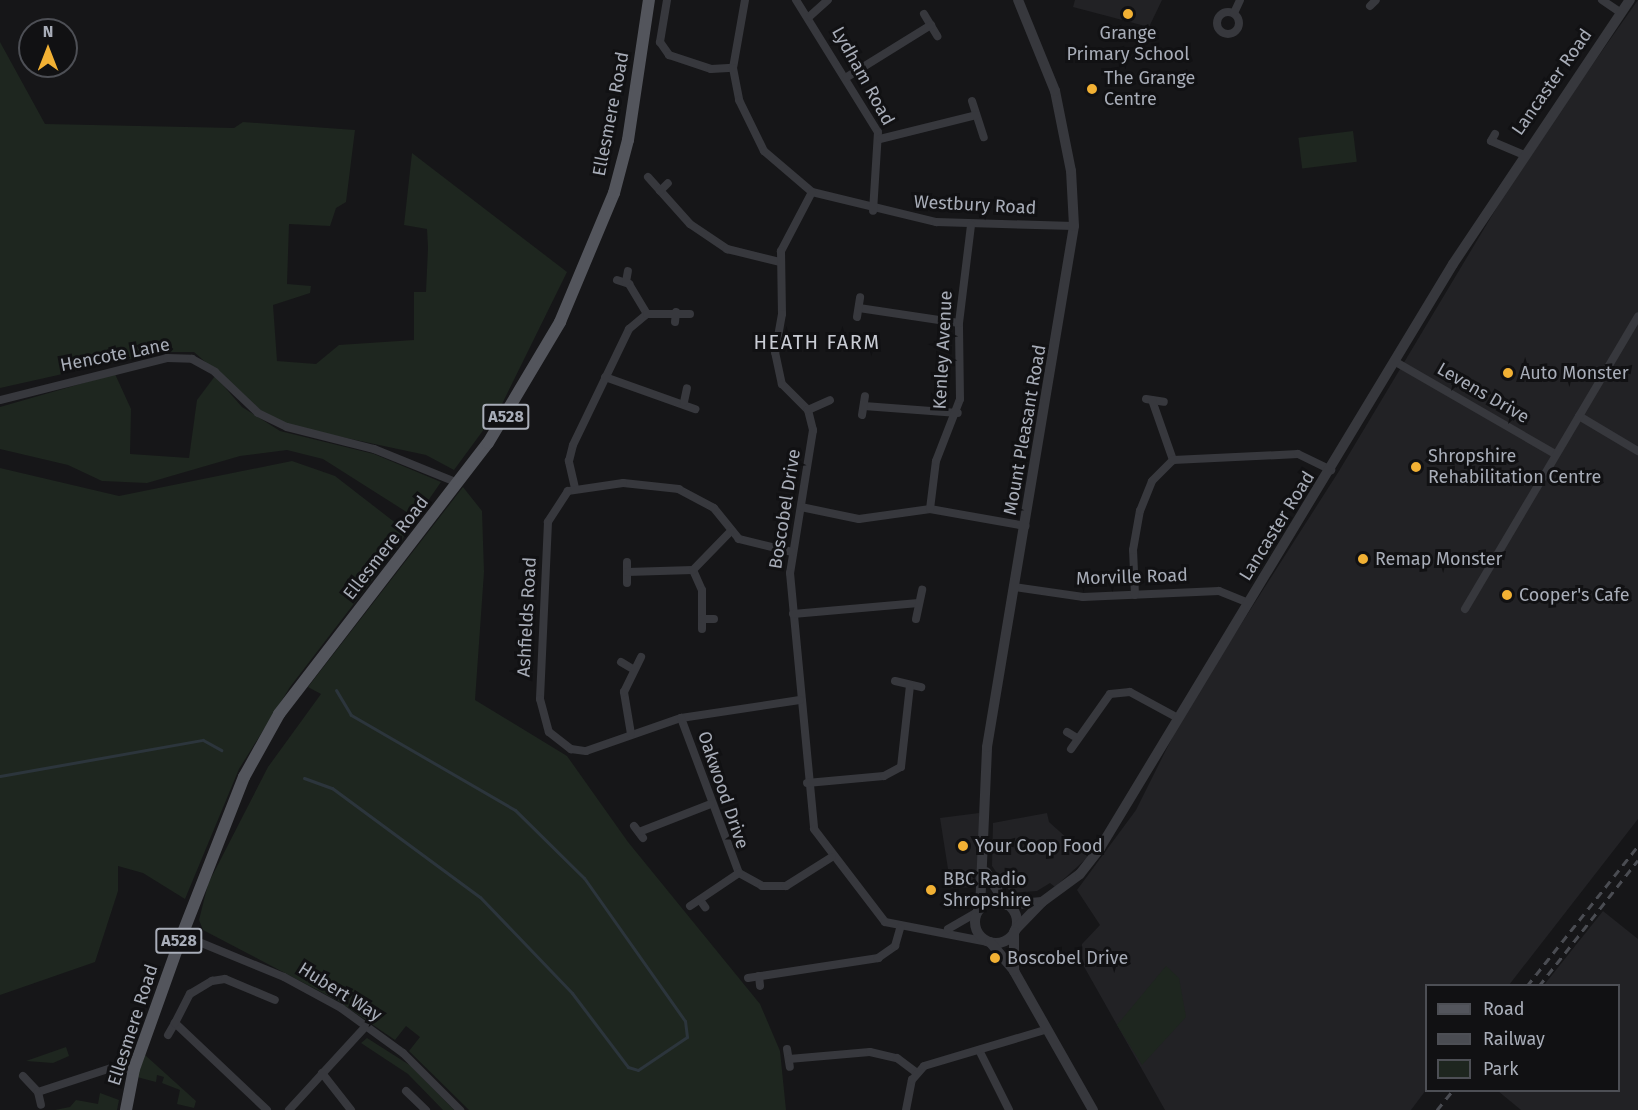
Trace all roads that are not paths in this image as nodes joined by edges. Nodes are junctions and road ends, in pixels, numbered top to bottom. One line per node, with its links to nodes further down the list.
1 (648, 0): 54 (main road, Ellesmere Road / A528)
2 (667, 0): 16 (street)
3 (745, 0): 16 (street, Westbury Road)
4 (796, 0): 13 (street, Lydham Road)
5 (828, 0): 13 (street)
6 (1018, 0): 30 (street, Mount Pleasant Road)
7 (1240, 0): 10 (street)
8 (1602, 0): 11 (street)
9 (1630, 0): 11 (street, Lancaster Road)
10 (1234, 13)
11 (1621, 13): 23 (street, Lancaster Road)
12 (924, 14): 14 (street)
13 (810, 16): 17 (street, Lydham Road)
14 (931, 26): 15 (street); 17 (street)
15 (937, 36)
16 (733, 68): 27 (street, Westbury Road)
17 (847, 77): 22 (street, Lydham Road)
18 (972, 101): 19 (street)
19 (976, 115): 21 (street); 22 (street)
20 (1495, 134): 23 (street, Lancaster Road)
21 (984, 137)
22 (880, 139): 28 (street, Lydham Road)
23 (1522, 154): 38 (street, Lancaster Road)
24 (648, 177): 26 (street)
25 (668, 183): 26 (street)
26 (660, 191): 31 (street)
27 (812, 192): 28 (street, Westbury Road); 31 (street)
28 (873, 211): 29 (street, Westbury Road)
29 (971, 225): 30 (street, Westbury Road); 37 (street, Kenley Avenue)
30 (1074, 226): 58 (street, Mount Pleasant Road)
31 (780, 262): 47 (street)
32 (628, 271): 34 (street)
33 (860, 297): 37 (street)
34 (648, 314): 35 (street); 39 (street)
35 (690, 314)
36 (1638, 316): 49 (street)
37 (959, 323): 48 (street, Kenley Avenue)
38 (1394, 361): 51 (street, Levens Drive); 53 (street, Lancaster Road)
39 (605, 377): 44 (street); 55 (street)
40 (687, 388): 44 (street)
41 (865, 396): 48 (street)
42 (0, 400): 54 (street, Hencote Lane)
43 (830, 400): 47 (street)
44 (684, 402): 46 (street)
45 (1164, 402): 52 (street)
46 (695, 409)
47 (808, 410): 56 (street, Boscobel Drive)
48 (958, 414): 57 (street, Kenley Avenue)
49 (1579, 416): 50 (street); 51 (street)
50 (1638, 451)
51 (1555, 454): 68 (street)
52 (1173, 460): 53 (street); 65 (street)
53 (1331, 470): 67 (street, Lancaster Road)
54 (458, 483): 100 (main road, Ellesmere Road / A528)
55 (575, 488): 59 (street); 84 (street, Ashfields Road)
56 (801, 507): 57 (street); 60 (street, Boscobel Drive)
57 (930, 509): 58 (street)
58 (1025, 526): 63 (street, Mount Pleasant Road)
59 (730, 532): 60 (street); 61 (street)
60 (792, 552): 69 (street, Boscobel Drive)
61 (693, 570): 62 (street); 70 (street)
62 (627, 583)
63 (1014, 587): 65 (street, Morville Road); 91 (street, Mount Pleasant Road)
64 (922, 590): 66 (street)
65 (1135, 595): 67 (street, Morville Road)
66 (919, 603): 69 (street); 72 (street)
67 (1248, 603): 82 (street, Lancaster Road)
68 (1465, 609)
69 (794, 615): 80 (street, Boscobel Drive)
70 (702, 619): 71 (street); 73 (street)
71 (714, 619)
72 (916, 619)
73 (702, 629)
74 (641, 657): 76 (street)
75 (621, 662): 76 (street)
76 (632, 668): 84 (street)
77 (895, 681): 78 (street)
78 (910, 685): 79 (street); 87 (street)
79 (921, 687)
80 (800, 700): 81 (street, Ashfields Road); 87 (street, Boscobel Drive)
81 (681, 718): 84 (street, Ashfields Road); 88 (street, Oakwood Drive)
82 (1178, 718): 85 (street); 93 (street, Lancaster Road)
83 (1067, 732): 85 (street)
84 (631, 735)
85 (1077, 738): 86 (street)
86 (1071, 749)
87 (807, 783): 90 (street, Boscobel Drive)
88 (711, 804): 89 (street); 92 (street, Oakwood Drive)
89 (639, 832)
90 (832, 857): 92 (street, Oakwood Drive); 97 (street, Boscobel Drive)
91 (986, 872): 94 (street, Mount Pleasant Road); 96 (street, Mount Pleasant Road)
92 (739, 873): 95 (street)
93 (1042, 902): 94 (street); 99 (street, Lancaster Road)
94 (1006, 904): 96 (street); 99 (street, Mount Pleasant Road)
95 (690, 906)
96 (979, 911): 98 (street); 101 (street, Mount Pleasant Road)
97 (900, 928): 98 (street, Boscobel Drive); 103 (street)
98 (945, 930): 101 (street, Boscobel Drive)
99 (1015, 931): 101 (street); 102 (street, Mount Pleasant Road)
100 (182, 935): 108 (street, Hubert Way); 113 (main road, Ellesmere Road / A528)
101 (989, 942): 102 (street, Mount Pleasant Road)
102 (1014, 971): 109 (street, Mount Pleasant Road)
103 (759, 976): 104 (street); 105 (street)
104 (748, 978)
105 (760, 986)
106 (275, 1000): 107 (street)
107 (175, 1023): 110 (street); 121 (street)
108 (366, 1026): 114 (street); 125 (street, Hubert Way)
109 (1045, 1030): 112 (street); 128 (street, Mount Pleasant Road)
110 (168, 1035)
111 (787, 1049): 115 (street)
112 (979, 1050): 115 (street); 127 (street)
113 (134, 1069): 118 (street); 120 (main road, Ellesmere Road / A528)
114 (322, 1073): 122 (street); 123 (street)
115 (917, 1073): 126 (street)
116 (24, 1076): 118 (street)
117 (406, 1091): 124 (street)
118 (38, 1092): 119 (street)
119 (41, 1105)
120 (126, 1110)
121 (267, 1110)
122 (289, 1110)
123 (351, 1110)
124 (426, 1110)
125 (460, 1110)
126 (906, 1110)
127 (1009, 1110)
128 (1093, 1110)

